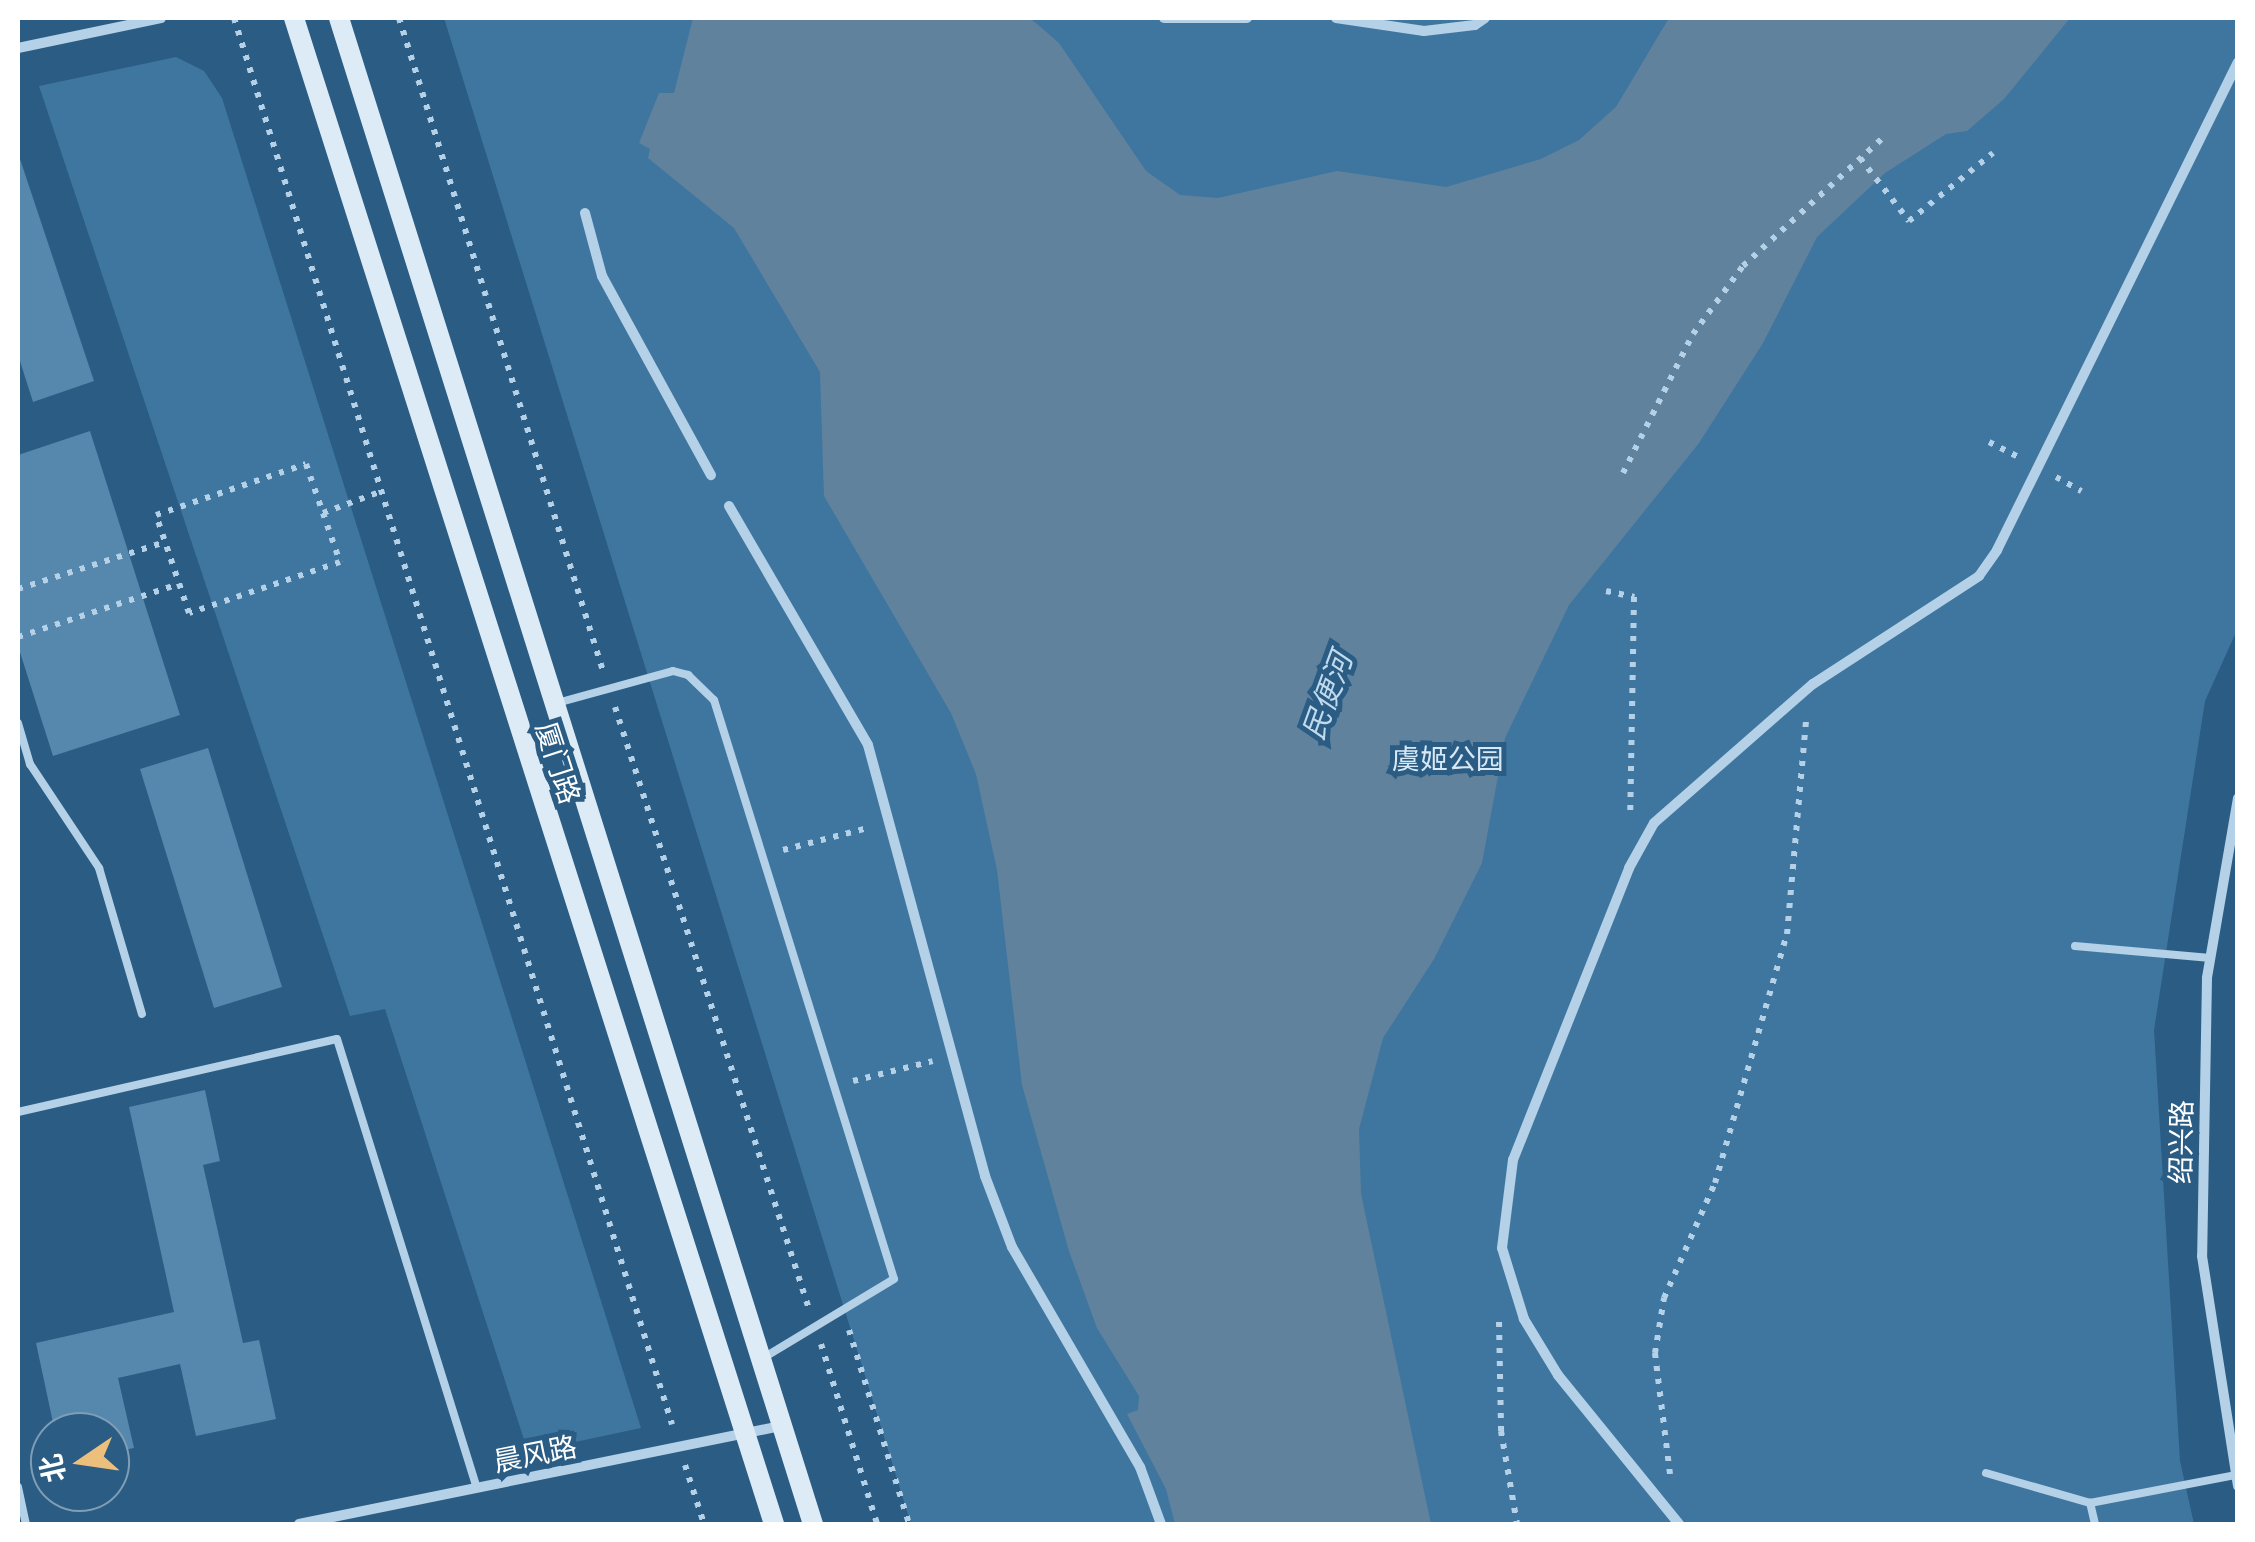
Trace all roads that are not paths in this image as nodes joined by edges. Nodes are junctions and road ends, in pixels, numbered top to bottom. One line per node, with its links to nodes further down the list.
1 (161, 18): 8 (street)
2 (294, 18): 22 (street, 厦门路)
3 (339, 18): 13 (street, 厦门路)
4 (1164, 18): 5 (street)
5 (1247, 18)
6 (1336, 18): 7 (street)
7 (1485, 18)
8 (18, 48)
9 (2238, 62): 28 (street)
10 (585, 213): 11 (street)
11 (711, 474)
12 (729, 506): 33 (street)
13 (550, 705): 20 (street, 厦门路); 20 (lane)
14 (18, 723): 18 (lane)
15 (2238, 798): 17 (street, 绍兴路)
16 (2076, 946): 17 (lane)
17 (2210, 958): 24 (street, 绍兴路)
18 (142, 1014)
19 (18, 1112): 26 (lane)
20 (760, 1361): 21 (street, 厦门路)
21 (780, 1426): 22 (street, 晨风路); 32 (street, 厦门路)
22 (744, 1434): 26 (street, 晨风路); 31 (street, 厦门路)
23 (1986, 1473): 27 (lane)
24 (2236, 1480): 27 (lane)
25 (18, 1488): 29 (lane)
26 (478, 1488): 30 (street, 晨风路)
27 (2090, 1503): 34 (lane)
28 (1677, 1522)
29 (26, 1524)
30 (299, 1524)
31 (774, 1524)
32 (813, 1524)
33 (1162, 1524)
34 (2095, 1524)

